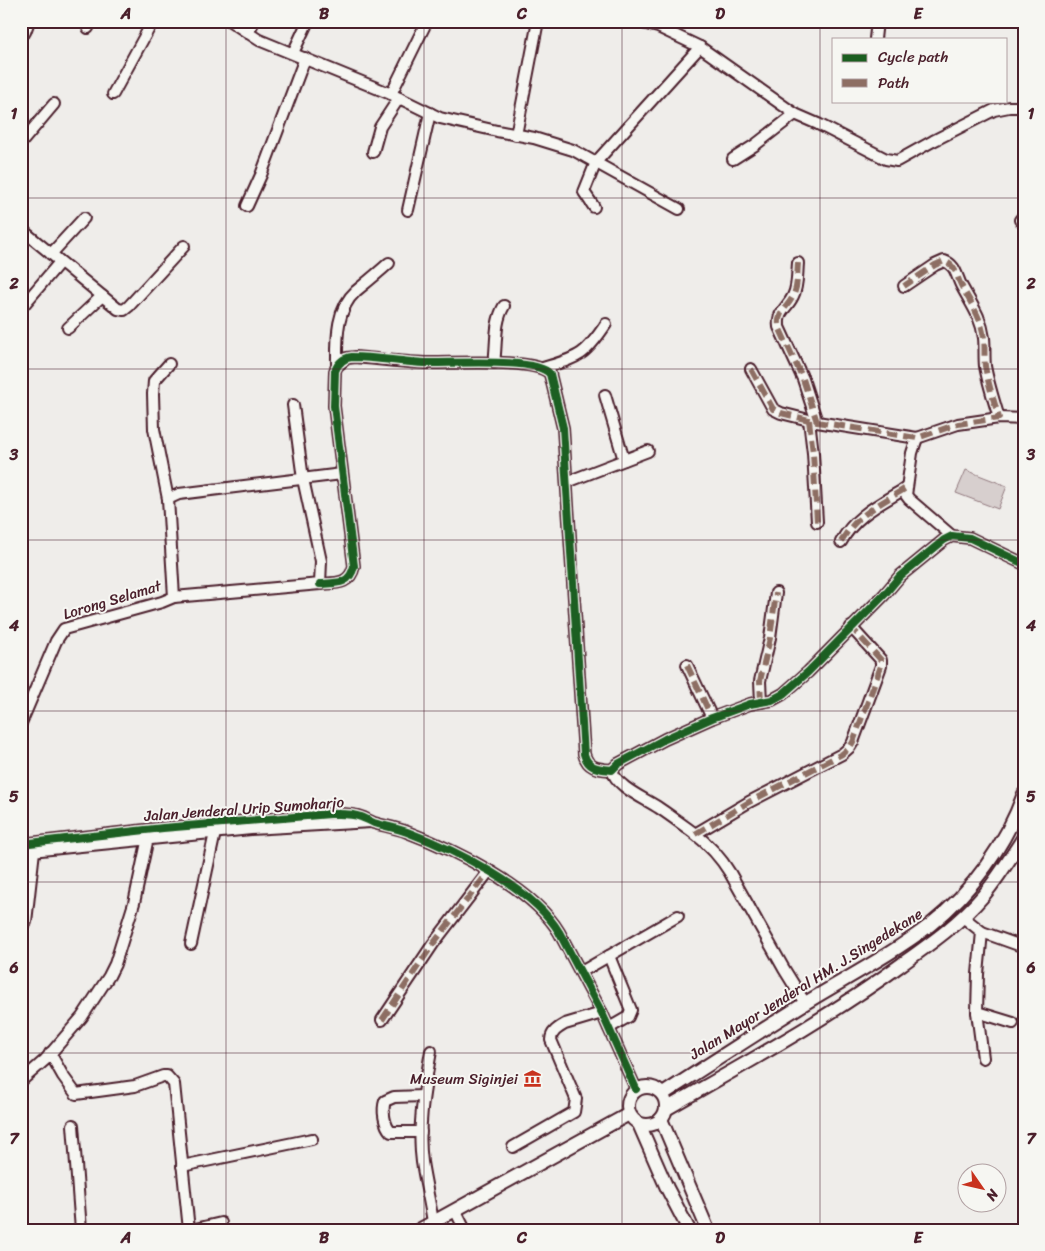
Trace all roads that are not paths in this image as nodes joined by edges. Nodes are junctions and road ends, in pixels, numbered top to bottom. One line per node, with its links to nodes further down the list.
1 (30, 21): 10 (street)
2 (153, 21): 16 (street)
3 (230, 21): 11 (street)
4 (254, 21): 11 (street)
5 (308, 21): 14 (street)
6 (427, 21): 17 (street)
7 (538, 21): 22 (street)
8 (635, 21): 13 (street)
9 (877, 21): 12 (street)
10 (25, 32)
11 (248, 33): 14 (street)
12 (875, 38)
13 (700, 47): 21 (street); 26 (street)
14 (293, 53): 15 (street)
15 (305, 58): 17 (street); 27 (street)
16 (113, 94)
17 (395, 96): 20 (street); 24 (street)
18 (54, 104): 23 (street)
19 (1024, 106): 21 (street)
20 (430, 113): 22 (street); 30 (street)
21 (794, 114): 25 (street)
22 (516, 135): 26 (street)
23 (23, 138)
24 (372, 152)
25 (733, 159)
26 (596, 162): 28 (street); 29 (street)
27 (246, 206)
28 (594, 207)
29 (678, 209)
30 (408, 210)
31 (84, 218): 34 (street)
32 (21, 230): 34 (street)
33 (184, 246): 39 (street)
34 (51, 254): 35 (street)
35 (60, 262): 39 (street); 41 (street)
36 (389, 263): 46 (street)
37 (798, 264): 53 (street)
38 (904, 286): 51 (street)
39 (102, 296): 43 (street)
40 (504, 306): 44 (street)
41 (21, 308)
42 (606, 324): 47 (street)
43 (68, 328)
44 (494, 363): 46 (street); 47 (street)
45 (169, 364): 61 (street, Lorong Selamat)
46 (337, 366): 57 (street)
47 (543, 368): 59 (street)
48 (751, 369): 53 (street)
49 (604, 395): 56 (street)
50 (293, 405): 58 (street)
51 (999, 418): 52 (street); 54 (street)
52 (1024, 419)
53 (813, 421): 54 (street); 62 (street)
54 (917, 438): 60 (street)
55 (648, 451): 56 (street)
56 (624, 460): 59 (street)
57 (342, 474): 58 (street); 66 (street)
58 (303, 479): 61 (street); 66 (street)
59 (567, 482): 74 (street)
60 (906, 488): 63 (street); 64 (street)
61 (168, 499): 68 (street, Lorong Selamat)
62 (817, 522)
63 (952, 536): 65 (street); 69 (street)
64 (841, 542)
65 (1024, 564)
66 (320, 584): 68 (street)
67 (776, 593): 71 (street)
68 (174, 596): 73 (street, Lorong Selamat)
69 (851, 627): 71 (street); 77 (street)
70 (687, 665): 72 (street)
71 (760, 702): 72 (street)
72 (712, 718): 74 (street)
73 (21, 723)
74 (612, 770): 77 (street)
75 (1024, 794): 92 (main road, Jalan Mayor Jenderal HM. J.Singedekane)
76 (216, 828): 78 (street, Jalan Jenderal Urip Sumoharjo); 83 (street, Jalan Jenderal Urip Sumoharjo); 88 (street)
77 (695, 834): 92 (street)
78 (149, 835): 80 (street, Jalan Jenderal Urip Sumoharjo); 81 (street, Jalan Jenderal Urip Sumoharjo); 99 (street)
79 (1024, 837): 85 (main road, Jalan Mayor Jenderal HM. J.Singedekane)
80 (21, 844)
81 (34, 851): 82 (street, Jalan Jenderal Urip Sumoharjo); 86 (street)
82 (21, 852)
83 (489, 871): 91 (street, Jalan Jenderal Urip Sumoharjo); 95 (street)
84 (678, 916): 90 (street)
85 (963, 917): 87 (street); 106 (main road, Jalan Mayor Jenderal HM. J.Singedekane)
86 (26, 922)
87 (982, 932): 89 (street); 93 (street)
88 (191, 944)
89 (1024, 947)
90 (609, 956): 91 (street); 97 (street)
91 (580, 972): 94 (street, Jalan Jenderal Urip Sumoharjo)
92 (805, 1003): 103 (main road, Jalan Mayor Jenderal HM. J.Singedekane)
93 (978, 1012): 96 (street); 100 (street)
94 (602, 1013): 97 (street, Jalan Jenderal Urip Sumoharjo); 111 (street)
95 (382, 1020)
96 (1013, 1023)
97 (609, 1028): 102 (street, Jalan Jenderal Urip Sumoharjo)
98 (431, 1051): 104 (street)
99 (50, 1053): 101 (street); 112 (street)
100 (983, 1058)
101 (21, 1081)
102 (636, 1089): 103 (main road); 105 (main road)
103 (663, 1094): 106 (main road)
104 (423, 1096): 109 (street); 109 (street)
105 (629, 1114): 107 (main road); 113 (main road)
106 (664, 1114): 107 (main road); 121 (main road)
107 (639, 1124): 120 (main road)
108 (73, 1125): 116 (street)
109 (421, 1132): 114 (street)
110 (312, 1139): 112 (street)
111 (513, 1147)
112 (182, 1166): 117 (street)
113 (455, 1210): 114 (main road); 119 (street)
114 (434, 1222): 118 (main road)
115 (221, 1223): 117 (street)
116 (81, 1230)
117 (190, 1230)
118 (419, 1230)
119 (465, 1230)
120 (689, 1230)
121 (708, 1230)

